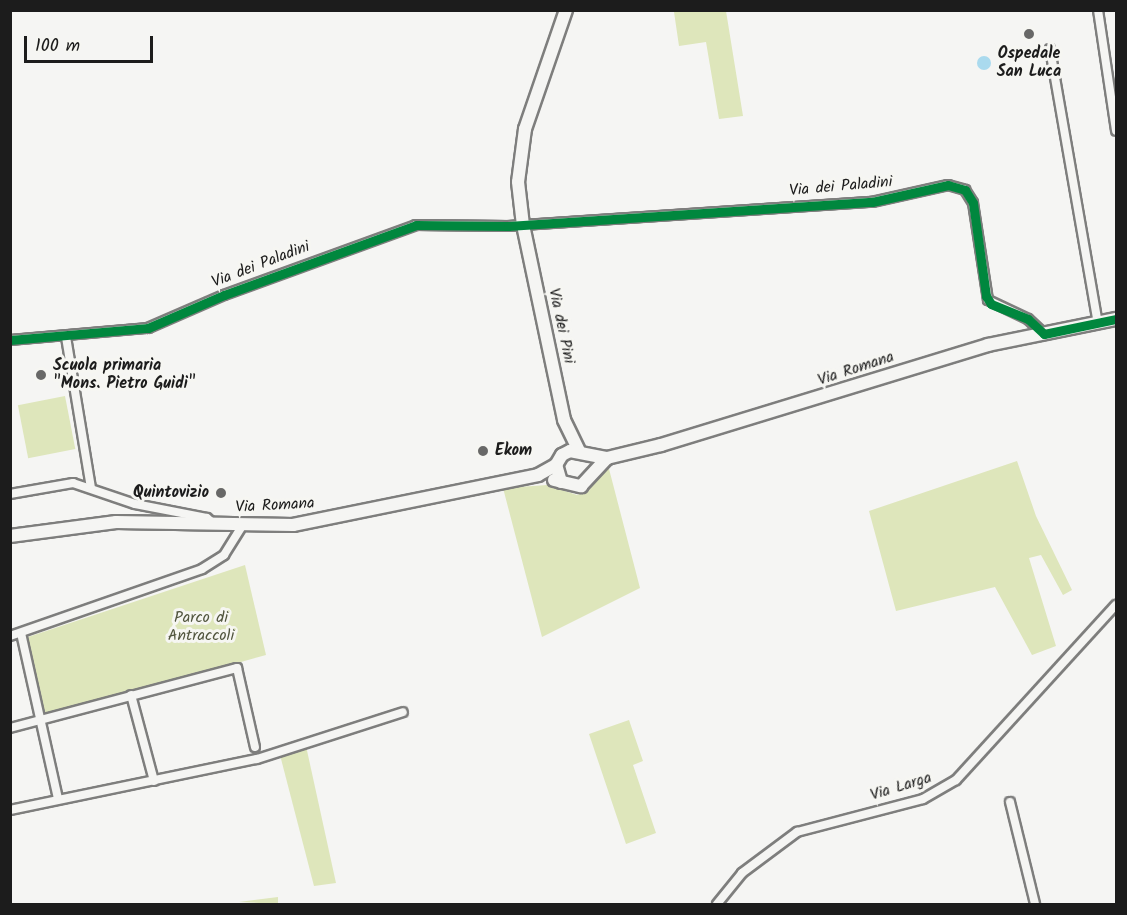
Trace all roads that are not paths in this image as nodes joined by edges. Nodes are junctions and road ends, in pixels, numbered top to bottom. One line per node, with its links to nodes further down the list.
1 (566, 10): 5 (main road, Via dei Pini)
2 (1098, 10): 4 (street)
3 (1050, 49): 7 (street)
4 (1116, 131)
5 (523, 225): 8 (street, Via dei Paladini); 9 (street, Via dei Paladini); 11 (main road, Via dei Pini)
6 (1116, 319): 7 (main road, Via Romana)
7 (1098, 324): 8 (main road, Via Romana)
8 (1044, 334): 13 (main road, Via Romana)
9 (66, 337): 10 (street, Via dei Paladini); 18 (street)
10 (10, 340)
11 (568, 433): 12 (main road); 14 (main road)
12 (582, 452): 13 (main road); 14 (main road); 15 (main road)
13 (607, 458): 15 (main road)
14 (559, 460): 16 (main road); 17 (main road)
15 (592, 473): 17 (main road)
16 (538, 475): 17 (main road); 24 (main road, Via Romana)
17 (561, 482)
18 (91, 488): 19 (street); 20 (street)
19 (10, 494)
20 (135, 504): 21 (street); 22 (street)
21 (145, 506): 22 (street); 23 (street)
22 (142, 522): 23 (main road, Via Romana); 25 (main road, Via Romana)
23 (214, 525): 24 (main road, Via Romana)
24 (242, 526): 27 (street)
25 (10, 536)
26 (1116, 605): 38 (street, Via Larga)
27 (21, 633): 28 (street); 31 (street)
28 (10, 636)
29 (131, 695): 31 (street); 33 (street); 34 (street)
30 (403, 712): 34 (street)
31 (41, 721): 32 (street); 35 (street)
32 (10, 728)
33 (255, 747)
34 (154, 781): 35 (street)
35 (58, 799): 37 (street)
36 (1010, 802): 39 (street)
37 (10, 810)
38 (717, 904)
39 (1035, 904)

